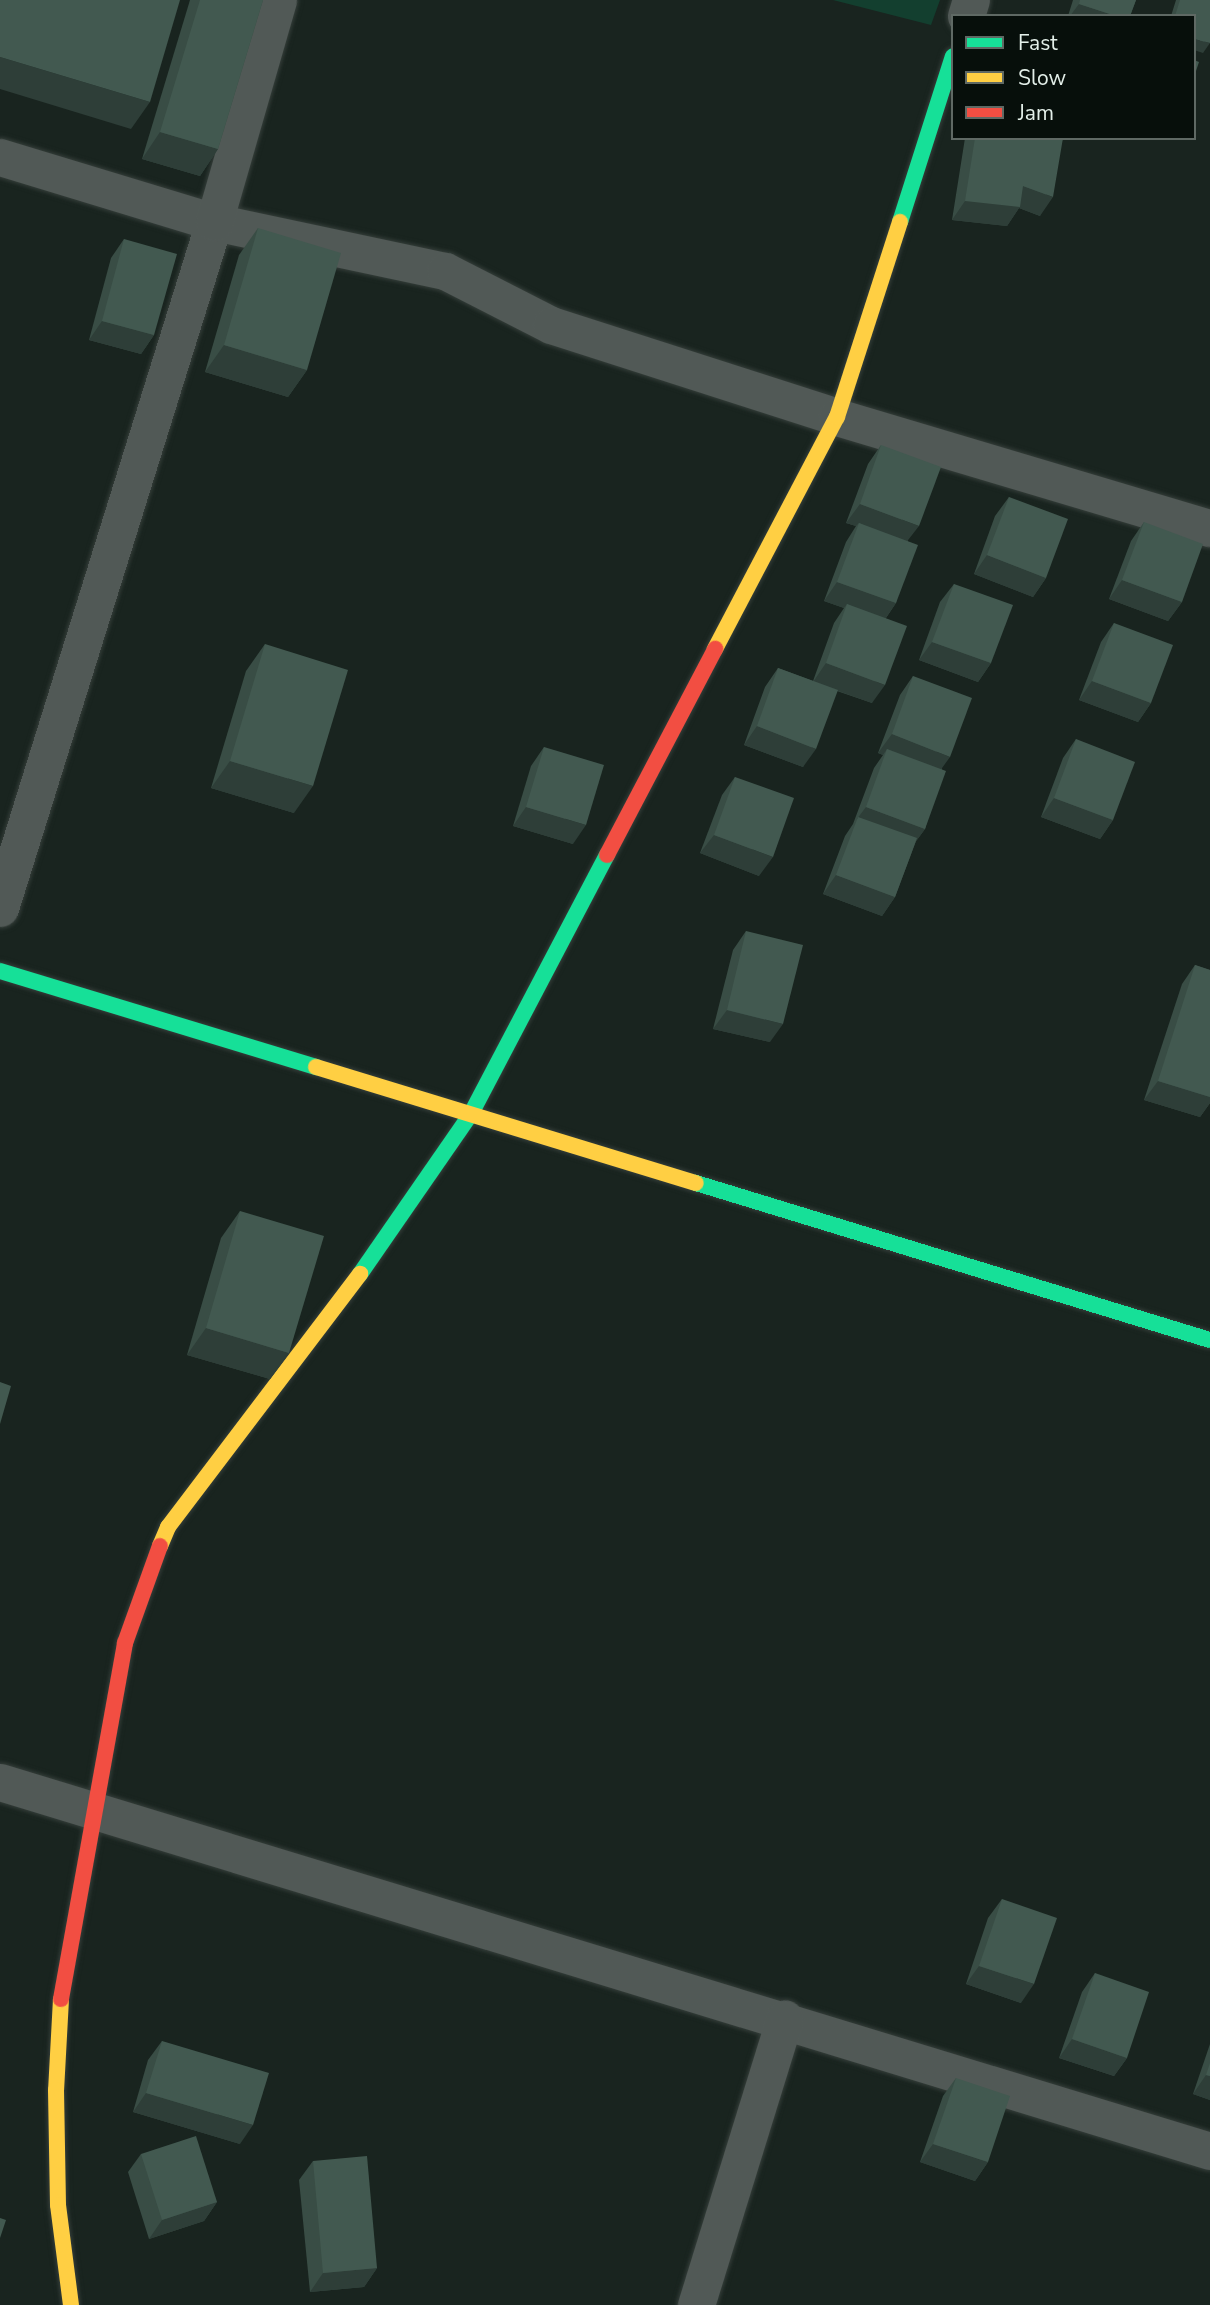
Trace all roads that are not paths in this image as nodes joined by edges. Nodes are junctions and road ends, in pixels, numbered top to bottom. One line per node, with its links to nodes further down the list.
1 (278, 0): 4 (street)
2 (951, 62): 5 (street)
3 (0, 157): 4 (street)
4 (214, 222): 5 (street); 7 (street)
5 (837, 417): 6 (street); 9 (street)
6 (1210, 528)
7 (0, 908)
8 (0, 971): 9 (street)
9 (472, 1112): 10 (street); 12 (street)
10 (1210, 1340)
11 (0, 1782): 12 (street)
12 (97, 1808): 13 (street); 15 (street)
13 (785, 2018): 14 (street); 16 (street)
14 (1210, 2151)
15 (71, 2305)
16 (696, 2305)

